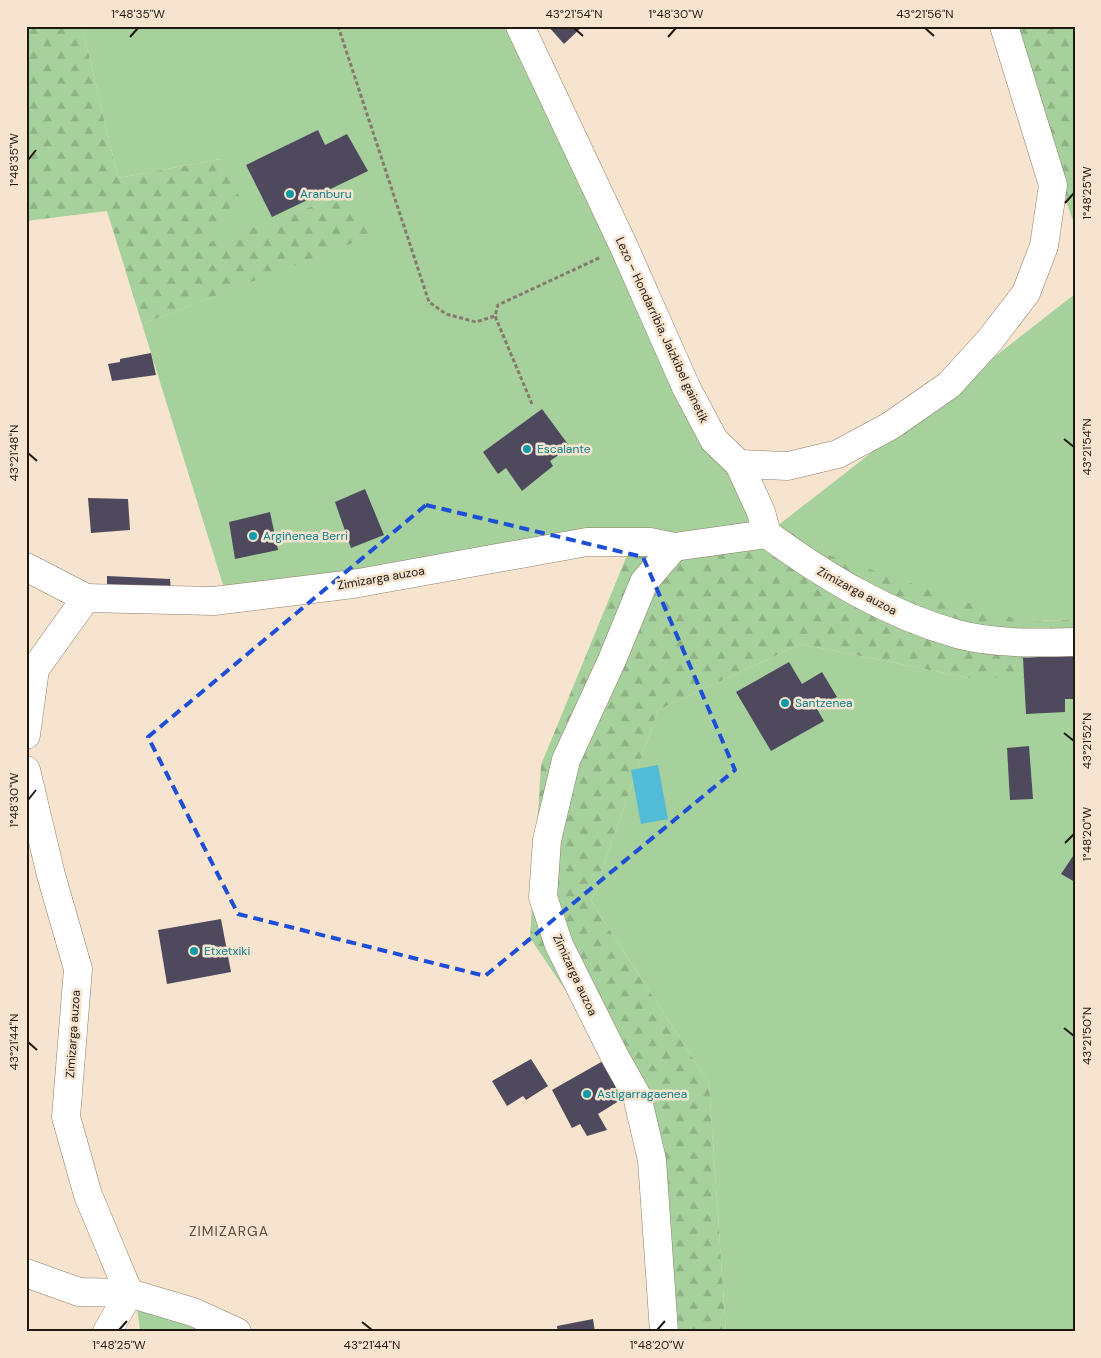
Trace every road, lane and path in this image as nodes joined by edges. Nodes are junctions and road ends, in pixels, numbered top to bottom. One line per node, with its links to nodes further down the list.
1 (338, 26): 5 (path)
2 (520, 26): 4 (street, Lezo – Hondarribia, Jaizkibel gainetik)
3 (1004, 26): 7 (street)
4 (624, 247): 5 (path); 7 (street, Lezo – Hondarribia, Jaizkibel gainetik)
5 (495, 316): 6 (path)
6 (532, 404)
7 (739, 464): 8 (street)
8 (767, 534): 9 (street, Zimizarga auzoa); 12 (street, Zimizarga auzoa)
9 (674, 547): 11 (street, Zimizarga auzoa); 19 (street, Zimizarga auzoa)
10 (26, 567): 11 (street, Zimizarga auzoa)
11 (86, 598): 13 (street)
12 (1075, 642)
13 (26, 736)
14 (26, 770): 16 (street, Zimizarga auzoa)
15 (26, 1274): 16 (street)
16 (129, 1293): 17 (street); 18 (street)
17 (107, 1332)
18 (237, 1332)
19 (664, 1332)

